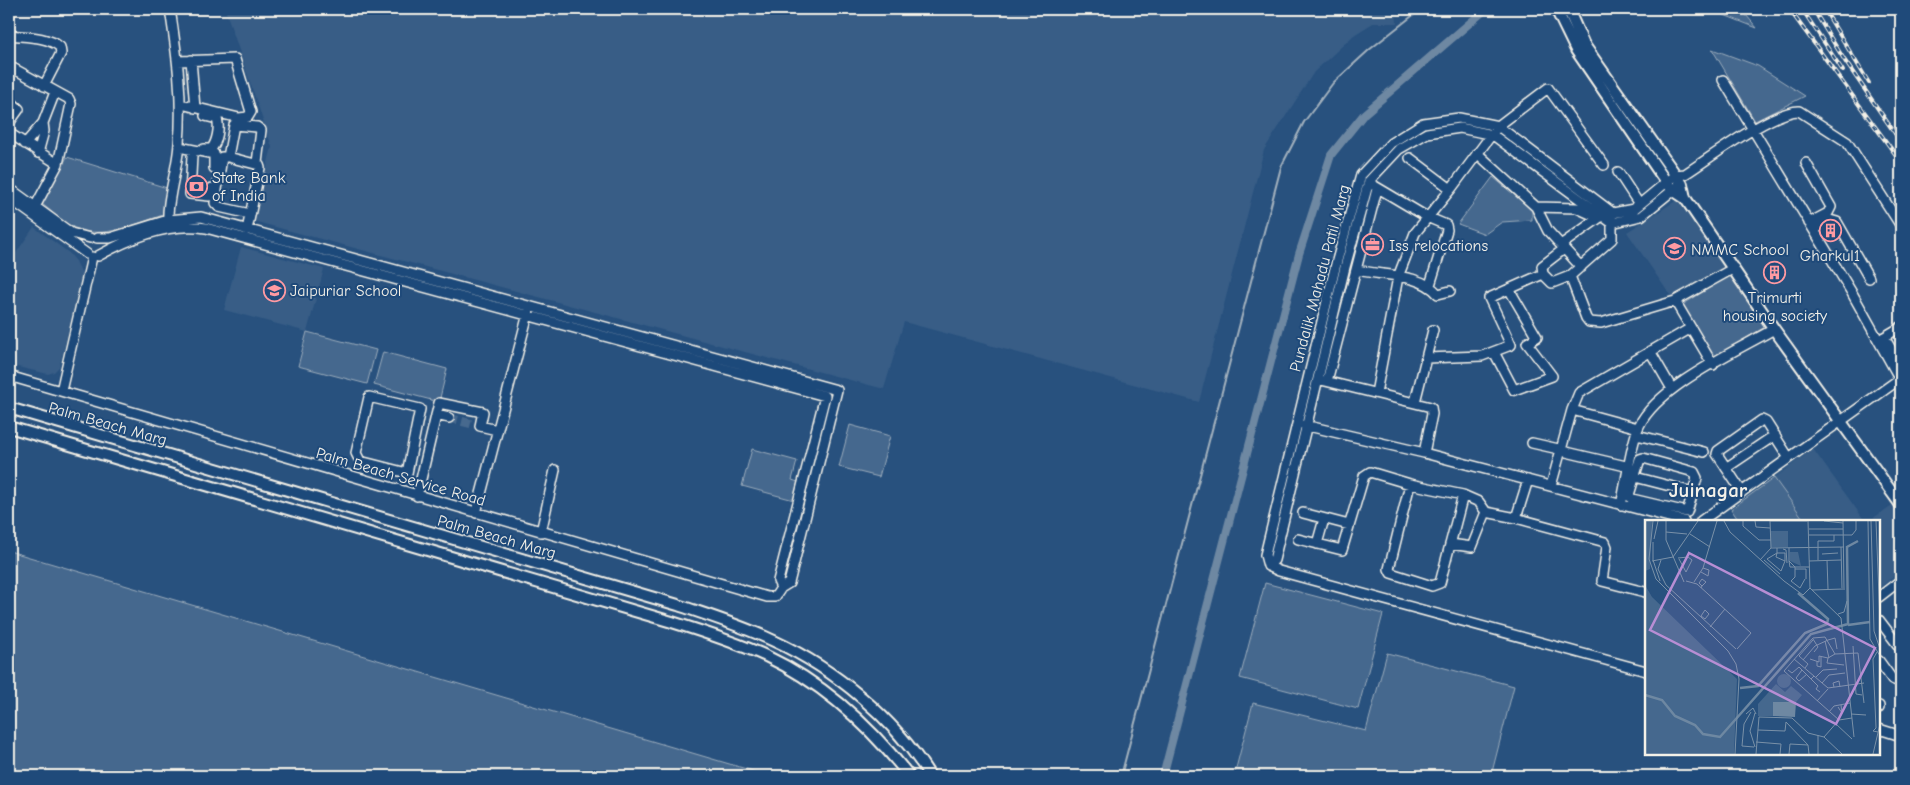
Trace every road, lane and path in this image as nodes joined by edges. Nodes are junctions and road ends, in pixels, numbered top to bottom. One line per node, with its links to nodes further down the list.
1 (170, 9): 6 (street)
2 (1556, 9): 36 (main road)
3 (1568, 9): 35 (main road)
4 (9, 35): 9 (street)
5 (191, 60): 6 (street); 10 (street); 15 (street)
6 (178, 61): 11 (street)
7 (9, 66): 9 (street)
8 (1723, 80): 19 (street)
9 (44, 86): 12 (street)
10 (194, 88): 11 (street); 15 (street)
11 (181, 89): 14 (street)
12 (55, 92): 17 (street); 31 (street)
13 (9, 100): 16 (street)
14 (181, 107): 15 (street); 23 (street); 23 (street)
15 (196, 108)
16 (9, 123)
17 (43, 123): 22 (street); 24 (street)
18 (1498, 126): 21 (street); 32 (street); 34 (street, Pundalik Mahadu Patil Marg); 48 (street, Pundalik Mahadu Patil Marg)
19 (1753, 130): 35 (street); 50 (street); 51 (street)
20 (9, 134): 22 (street)
21 (1493, 135): 25 (street); 34 (street, Pundalik Mahadu Patil Marg); 48 (street, Pundalik Mahadu Patil Marg)
22 (25, 144): 24 (street)
23 (179, 146): 26 (street); 49 (street)
24 (38, 153): 31 (street)
25 (1477, 153): 39 (street); 44 (street)
26 (192, 156)
27 (228, 157): 29 (street); 29 (street); 45 (street)
28 (1410, 158): 39 (street)
29 (257, 163): 45 (street)
30 (1806, 163): 51 (street)
31 (58, 164): 43 (street)
32 (1604, 165)
33 (1618, 172): 42 (street)
34 (1365, 178): 38 (street); 79 (street, Pundalik Mahadu Patil Marg)
35 (1681, 178): 36 (street); 41 (main road)
36 (1669, 186): 41 (main road); 42 (street); 48 (street)
37 (9, 188): 43 (street)
38 (1377, 189): 46 (street); 58 (street)
39 (1451, 189): 46 (street)
40 (9, 198): 55 (street)
41 (1685, 198): 57 (main road)
42 (1640, 204): 48 (street)
43 (35, 207): 53 (street)
44 (1536, 207): 47 (street); 54 (street)
45 (250, 214): 52 (street)
46 (1427, 217): 60 (street); 63 (street)
47 (1599, 218): 48 (street); 54 (street)
48 (1612, 218): 56 (street)
49 (169, 225): 52 (street); 53 (street); 55 (street); 67 (street)
50 (1901, 226)
51 (1811, 227): 62 (street); 72 (street)
52 (247, 230): 67 (street)
53 (94, 238): 55 (street); 55 (street)
54 (1562, 247): 56 (street); 59 (street)
55 (92, 256): 84 (street)
56 (1581, 267): 61 (street)
57 (1734, 268): 66 (street); 70 (main road)
58 (1357, 270): 60 (street); 81 (street)
59 (1543, 274): 61 (street); 64 (street)
60 (1398, 276): 63 (street); 85 (street)
61 (1570, 276): 66 (street)
62 (1869, 278)
63 (1430, 285): 65 (street)
64 (1509, 289): 74 (street); 74 (street)
65 (1450, 291)
66 (1675, 301): 69 (street)
67 (529, 311): 82 (street); 86 (street); 96 (street)
68 (1901, 327): 72 (street)
69 (1691, 328): 73 (street); 76 (street)
70 (1774, 329): 76 (street); 92 (main road)
71 (1433, 330): 75 (street)
72 (1882, 339): 77 (street); 80 (street)
73 (1650, 351): 83 (street); 89 (street)
74 (1494, 352): 75 (street)
75 (1426, 358): 87 (street)
76 (1713, 365): 83 (street)
77 (1901, 366)
78 (9, 376): 84 (street, Palm Beach Service Road)
79 (1313, 378): 81 (street); 93 (street, Pundalik Mahadu Patil Marg); 94 (street, Pundalik Mahadu Patil Marg)
80 (1901, 379): 92 (street)
81 (1327, 382): 85 (street)
82 (837, 390): 86 (street); 132 (street)
83 (1672, 390): 97 (street)
84 (61, 391): 109 (street, Palm Beach Service Road)
85 (1376, 393): 87 (street)
86 (825, 396): 132 (street)
87 (1415, 402): 102 (street)
88 (9, 408): 143 (main road, Palm Beach Marg)
89 (1572, 410): 97 (street); 100 (street)
90 (436, 415): 91 (street); 96 (street); 115 (street)
91 (449, 418)
92 (1841, 420): 103 (street); 116 (main road)
93 (1296, 424): 94 (street); 130 (street, Pundalik Mahadu Patil Marg)
94 (1308, 426): 102 (street); 130 (street, Pundalik Mahadu Patil Marg)
95 (9, 427): 142 (main road, Palm Beach Marg)
96 (497, 430): 119 (street)
97 (1638, 431): 101 (street); 107 (street)
98 (1775, 435): 103 (street); 105 (street); 105 (street)
99 (1532, 443): 100 (street)
100 (1562, 450): 107 (street); 111 (street)
101 (1704, 452)
102 (1424, 453): 108 (street)
103 (1789, 458): 113 (street)
104 (371, 464): 104 (street); 109 (street)
105 (1726, 468): 113 (street)
106 (555, 470): 126 (street)
107 (1631, 473): 112 (street); 112 (street); 112 (street); 117 (street)
108 (1528, 480): 111 (street); 122 (street)
109 (365, 481): 115 (street, Palm Beach Service Road)
110 (1410, 484): 114 (street); 125 (street); 129 (street)
111 (1551, 486): 117 (street)
112 (1693, 492)
113 (1742, 492): 121 (street)
114 (1463, 495): 118 (street); 129 (street)
115 (417, 496): 119 (street, Palm Beach Service Road)
116 (1901, 504)
117 (1622, 505): 124 (street)
118 (1486, 512): 122 (street); 129 (street)
119 (476, 513): 126 (street, Palm Beach Service Road)
120 (1303, 513): 123 (street)
121 (1715, 517)
122 (1516, 518): 133 (street)
123 (1324, 519): 125 (street); 128 (street)
124 (1680, 520)
125 (1350, 525): 128 (street)
126 (541, 532): 132 (street, Palm Beach Service Road)
127 (1298, 539): 128 (street)
128 (1317, 544)
129 (1450, 544)
130 (1268, 566): 138 (street)
131 (1901, 580): 134 (street)
132 (781, 588)
133 (1645, 592)
134 (1880, 597)
135 (1880, 621): 136 (street)
136 (1901, 649)
137 (1880, 662): 139 (street)
138 (1645, 671)
139 (1901, 678)
140 (1880, 729): 141 (street)
141 (1901, 736)
142 (909, 776)
143 (930, 776)

